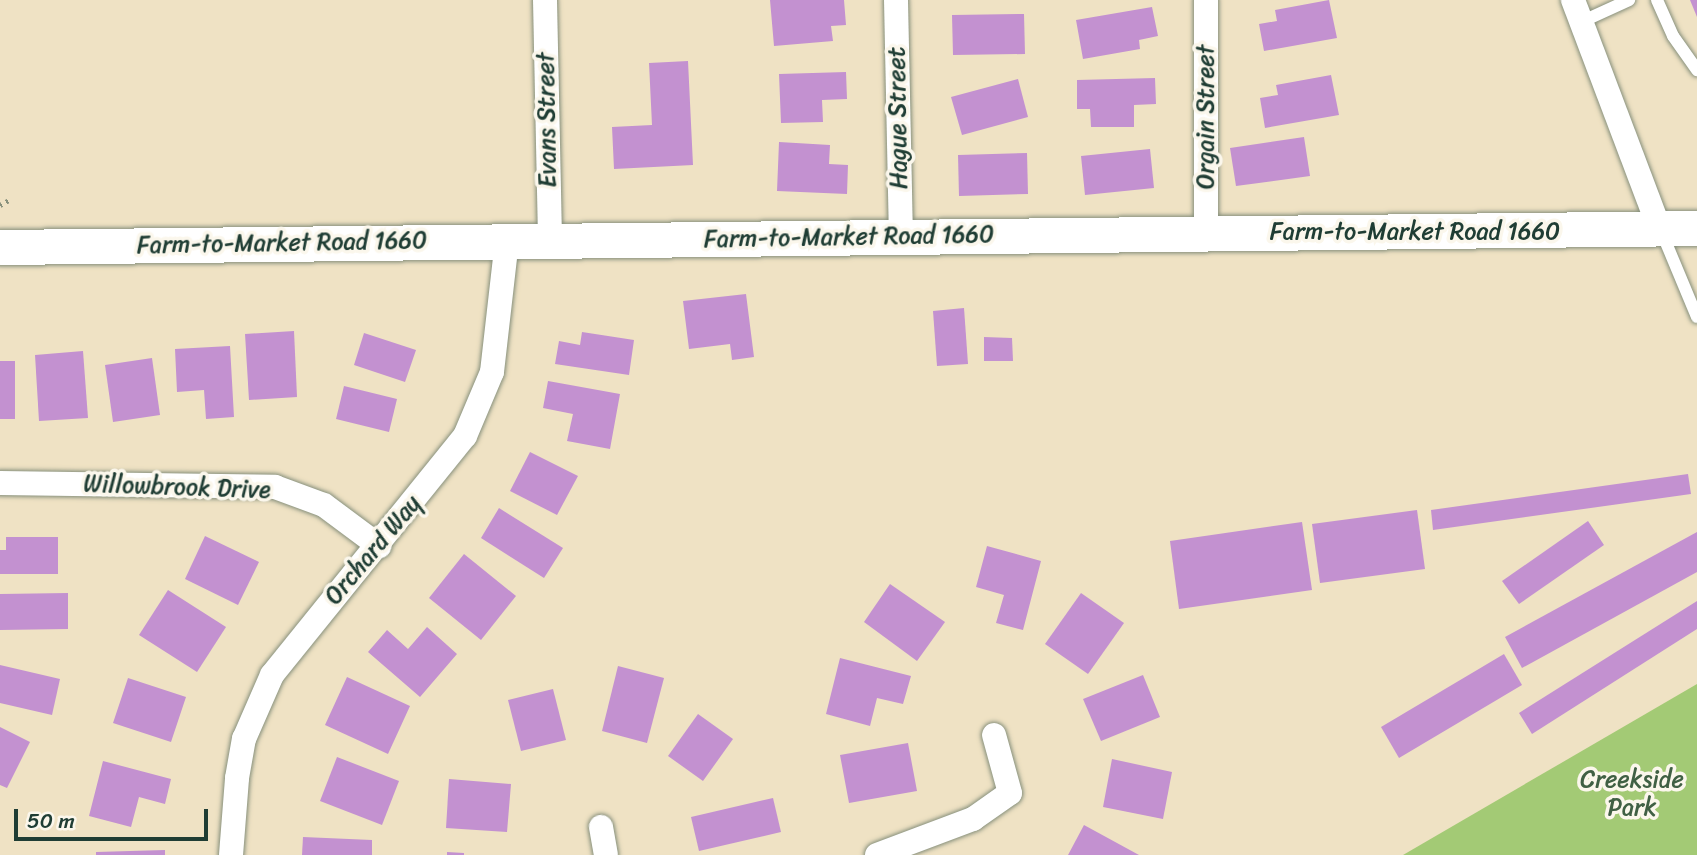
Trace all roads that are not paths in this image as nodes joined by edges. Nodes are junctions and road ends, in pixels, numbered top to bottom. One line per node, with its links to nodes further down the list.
1 (545, 0): 13 (street, Evans Street)
2 (896, 0): 11 (street, Hague Street)
3 (1206, 0): 10 (street, Orgain Street)
4 (1629, 0): 6 (lane)
5 (1657, 0): 7 (lane)
6 (1577, 11): 9 (street)
7 (1697, 70)
8 (1697, 228): 9 (main road, Farm-to-Market Road 1660)
9 (1660, 230): 10 (main road, Farm-to-Market Road 1660); 15 (lane)
10 (1206, 233): 11 (main road, Farm-to-Market Road 1660)
11 (901, 237): 13 (main road, Farm-to-Market Road 1660)
12 (507, 241): 13 (main road, Farm-to-Market Road 1660); 14 (main road, Farm-to-Market Road 1660); 17 (street, Orchard Way)
13 (550, 241)
14 (0, 247)
15 (1697, 317)
16 (0, 483): 17 (street, Willowbrook Drive)
17 (379, 546): 20 (street, Orchard Way)
18 (994, 735): 22 (street)
19 (601, 827): 21 (street)
20 (231, 855)
21 (606, 855)
22 (877, 855)

